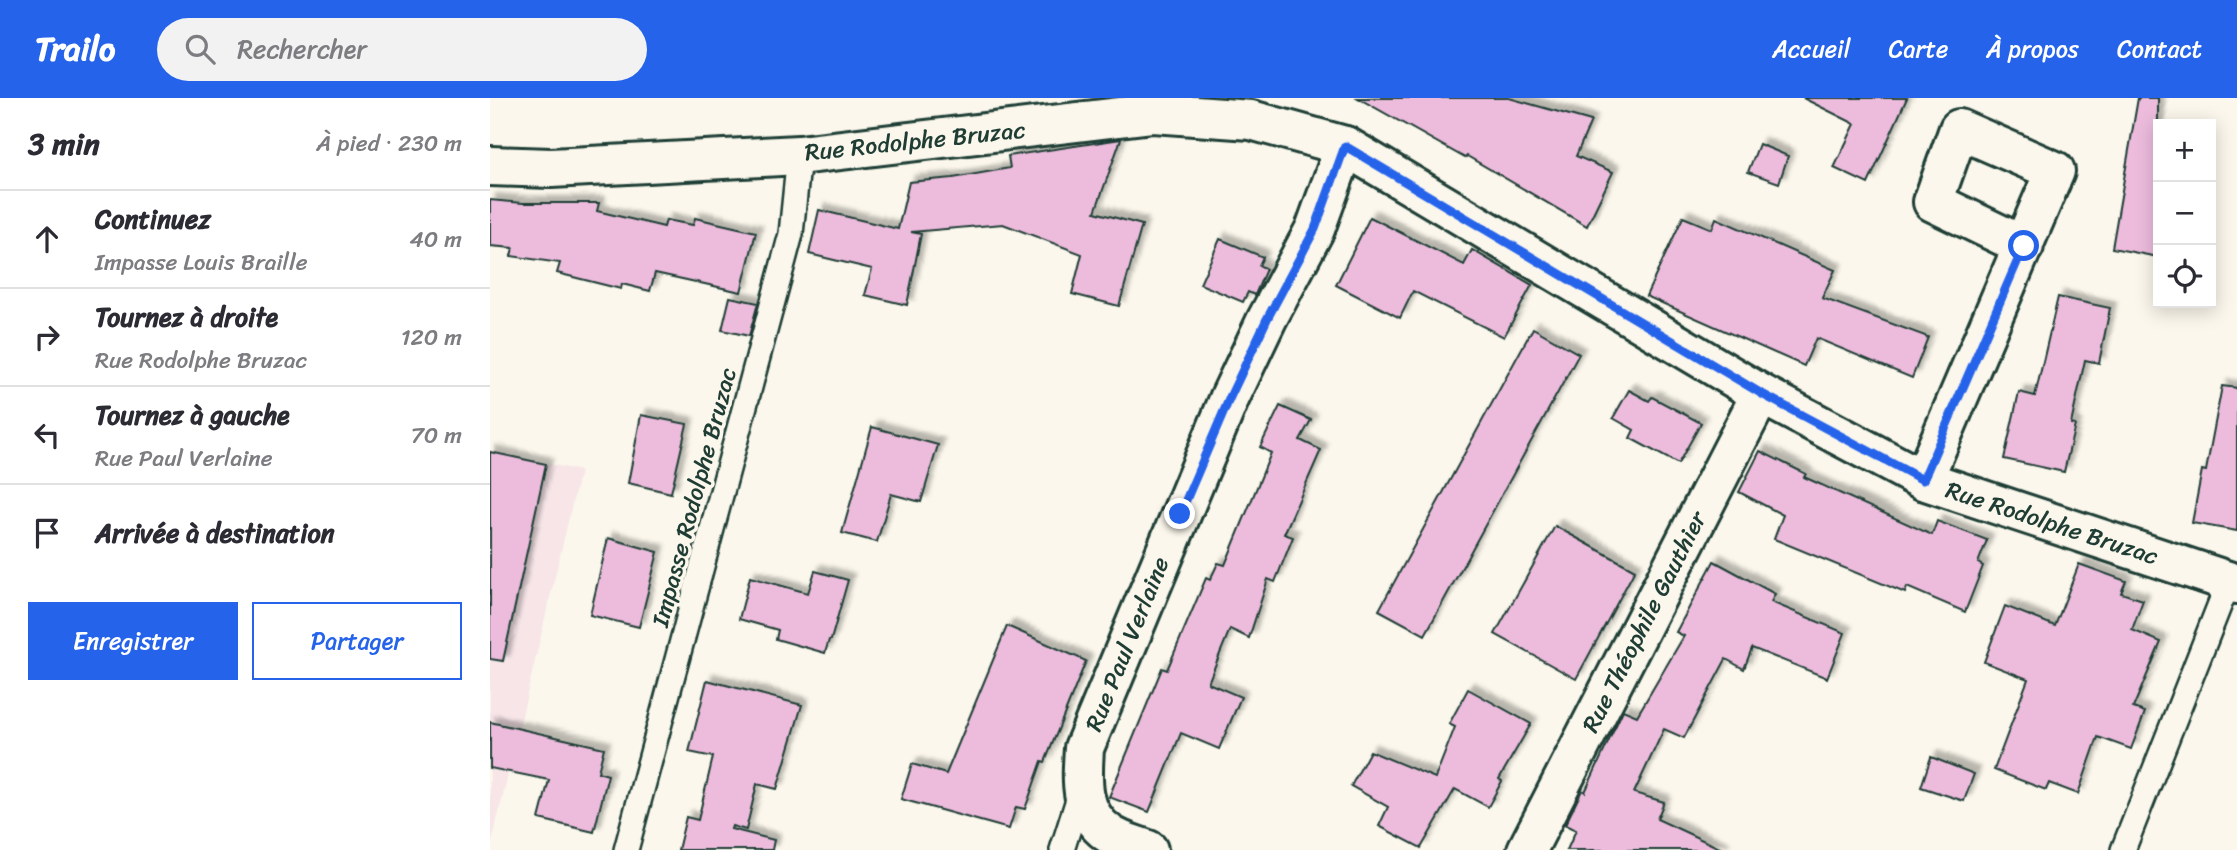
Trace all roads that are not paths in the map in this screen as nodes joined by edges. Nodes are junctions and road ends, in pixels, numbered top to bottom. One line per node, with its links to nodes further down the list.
1 (1345, 146): 2 (street, Rue Rodolphe Bruzac); 5 (street, Rue Rodolphe Bruzac); 8 (street, Rue Paul Verlaine)
2 (799, 155): 3 (street, Rue Rodolphe Bruzac); 9 (lane, Impasse Rodolphe Bruzac)
3 (490, 166)
4 (2024, 246): 6 (street)
5 (1762, 394): 6 (street, Rue Rodolphe Bruzac); 12 (street, Rue Théophile Gauthier)
6 (1923, 480): 7 (street, Rue Rodolphe Bruzac)
7 (2233, 583): 13 (lane)
8 (1081, 789): 10 (lane); 11 (street, Rue Paul Verlaine)
9 (626, 850)
10 (1062, 850)
11 (1148, 850)
12 (1527, 850)
13 (2123, 850)

